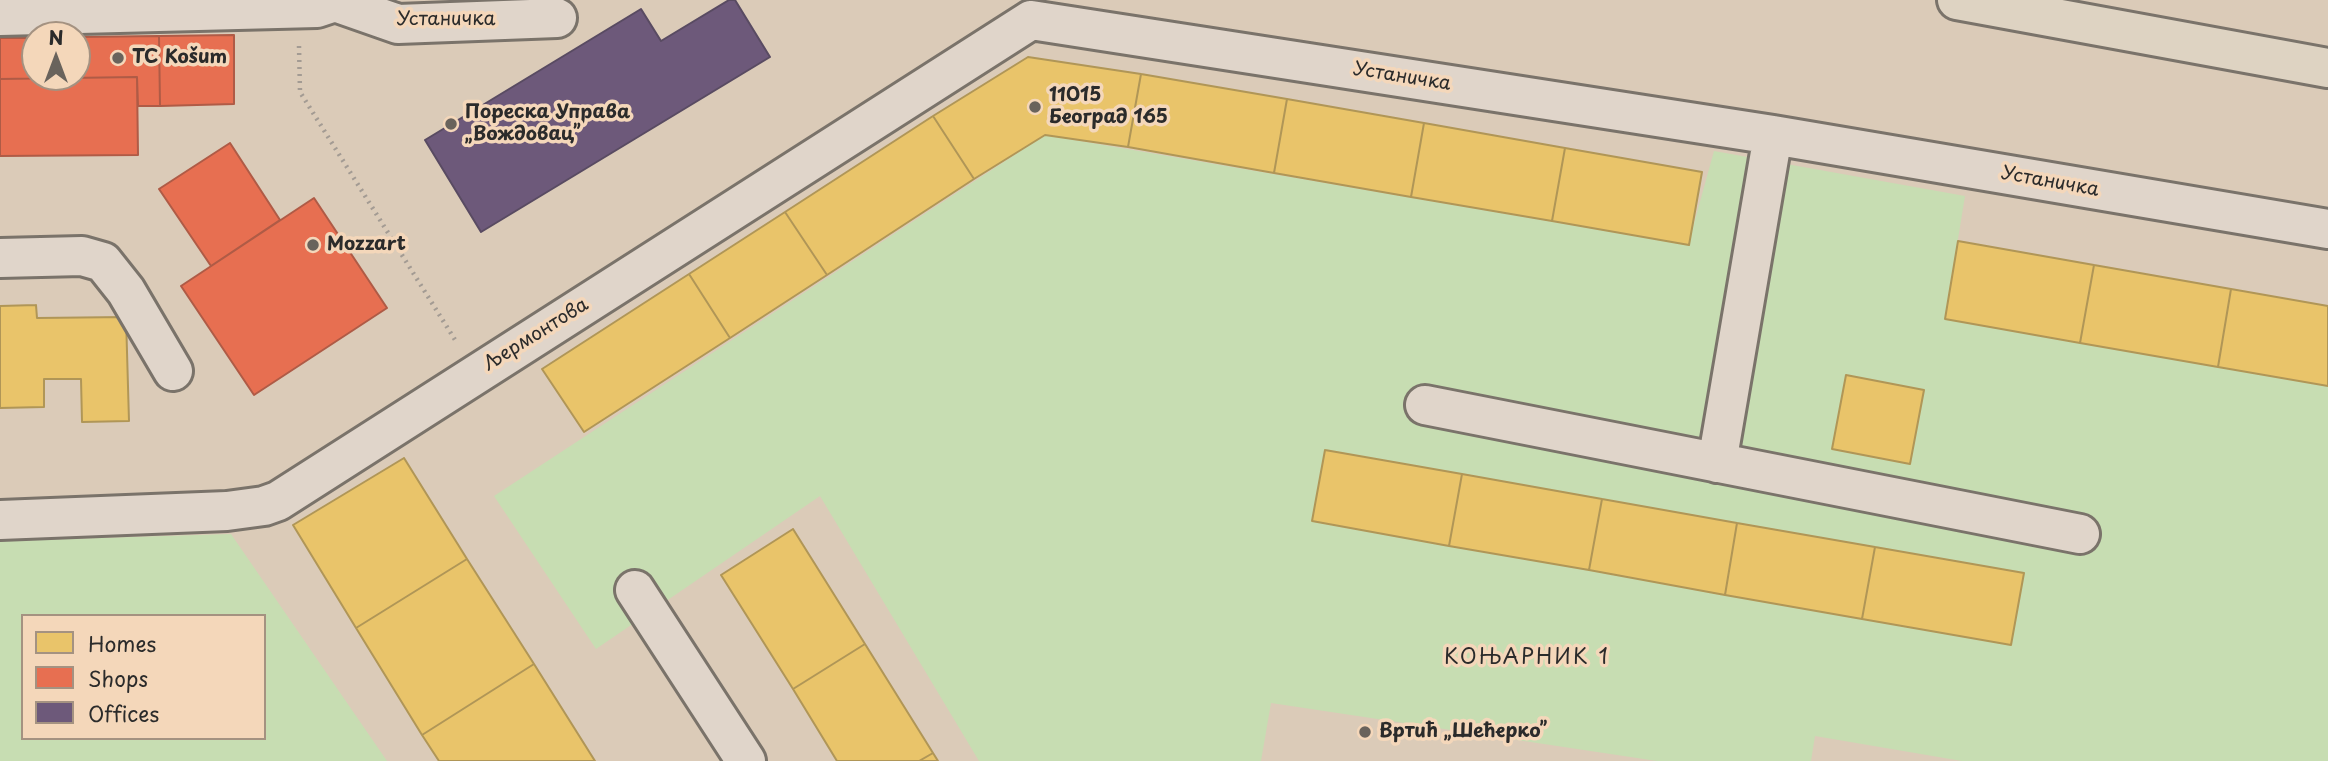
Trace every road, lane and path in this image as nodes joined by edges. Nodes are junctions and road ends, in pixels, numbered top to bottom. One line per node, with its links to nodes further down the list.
1 (1957, 0): 6 (main road)
2 (340, 1): 4 (street, Устаничка); 5 (street, Устаничка)
3 (1033, 10): 8 (street, Устаничка); 12 (street, Љермонтова)
4 (0, 16)
5 (557, 18)
6 (2328, 68)
7 (300, 92): 12 (path)
8 (1773, 135): 9 (street, Устаничка); 14 (street)
9 (2328, 229)
10 (0, 258): 11 (street)
11 (173, 371)
12 (476, 373): 15 (street, Љермонтова)
13 (1425, 405): 14 (street)
14 (1717, 463): 16 (street)
15 (0, 520)
16 (2080, 534)
17 (635, 590): 18 (street)
18 (746, 761)

